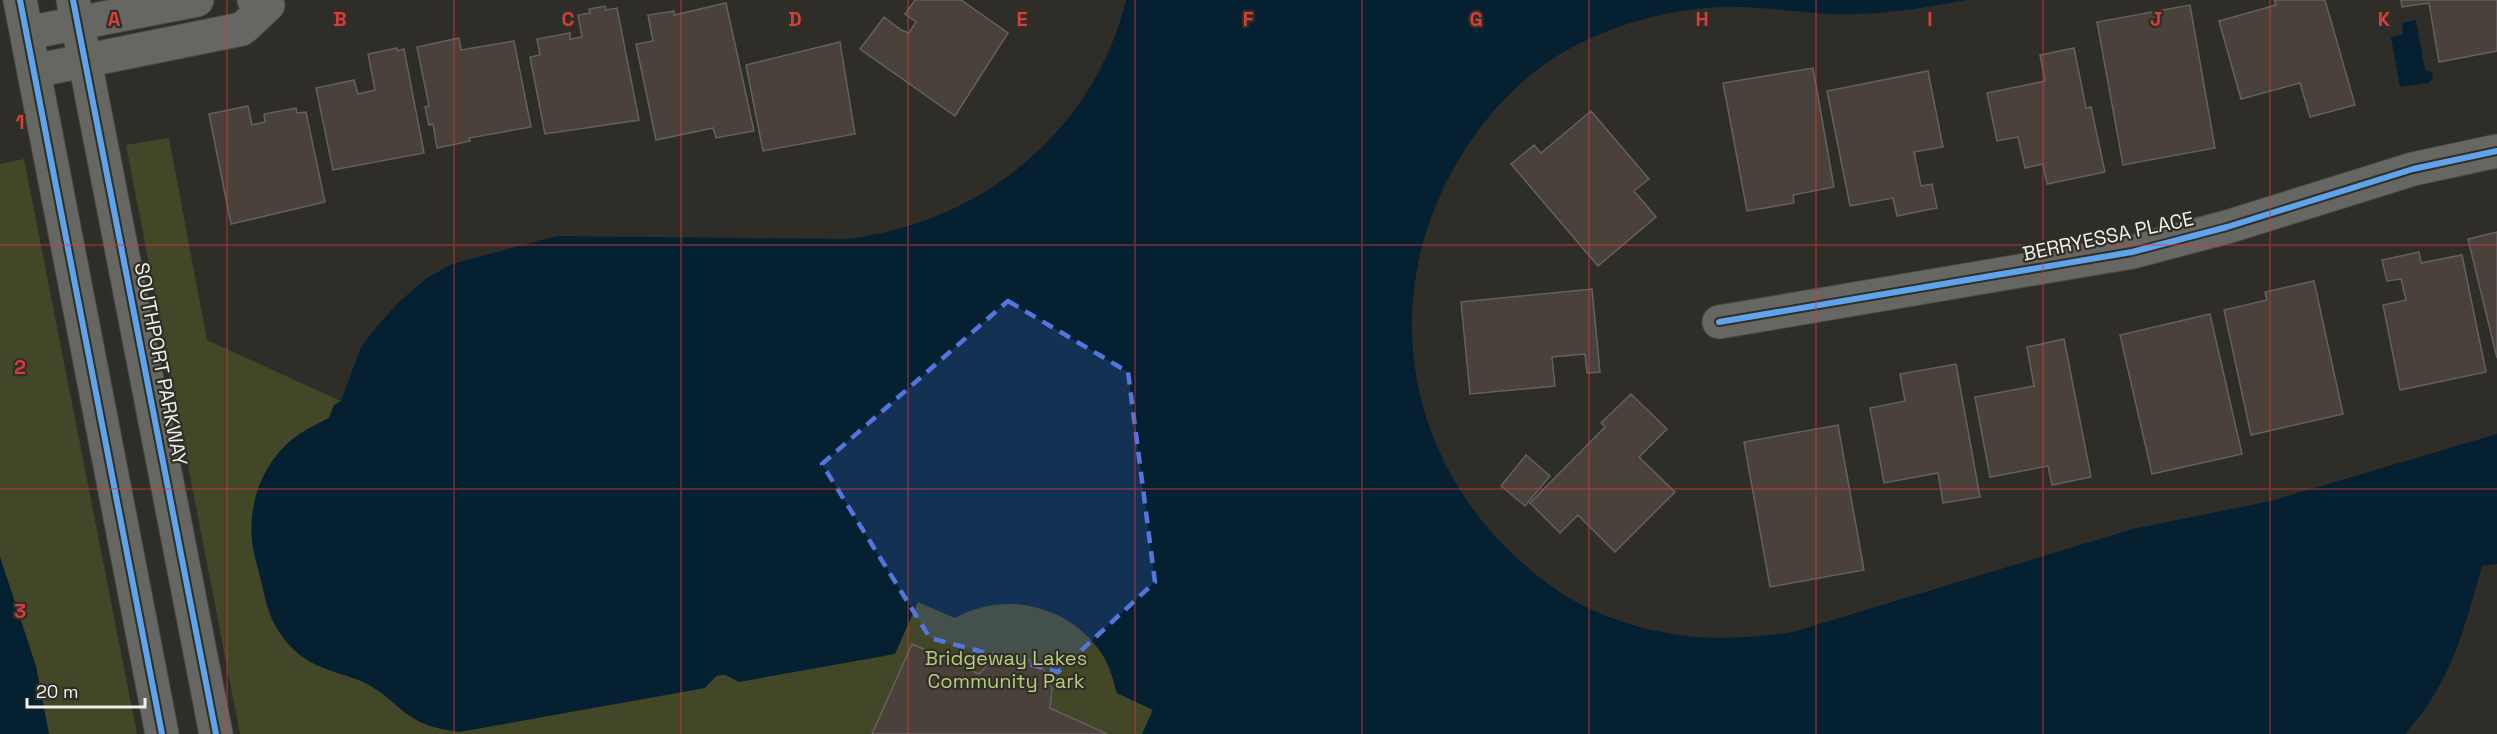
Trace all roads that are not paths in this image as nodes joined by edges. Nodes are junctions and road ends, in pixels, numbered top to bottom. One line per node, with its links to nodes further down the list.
1 (20, 0): 5 (street)
2 (197, 0): 4 (street)
3 (271, 2): 6 (street)
4 (76, 12): 5 (street); 6 (street, SOUTHPORT PARKWAY)
5 (27, 33): 7 (street)
6 (86, 61): 7 (street); 11 (street, SOUTHPORT PARKWAY)
7 (34, 71): 10 (street)
8 (2497, 151): 9 (street, BERRYESSA PLACE)
9 (1719, 322)
10 (162, 734)
11 (216, 734)

